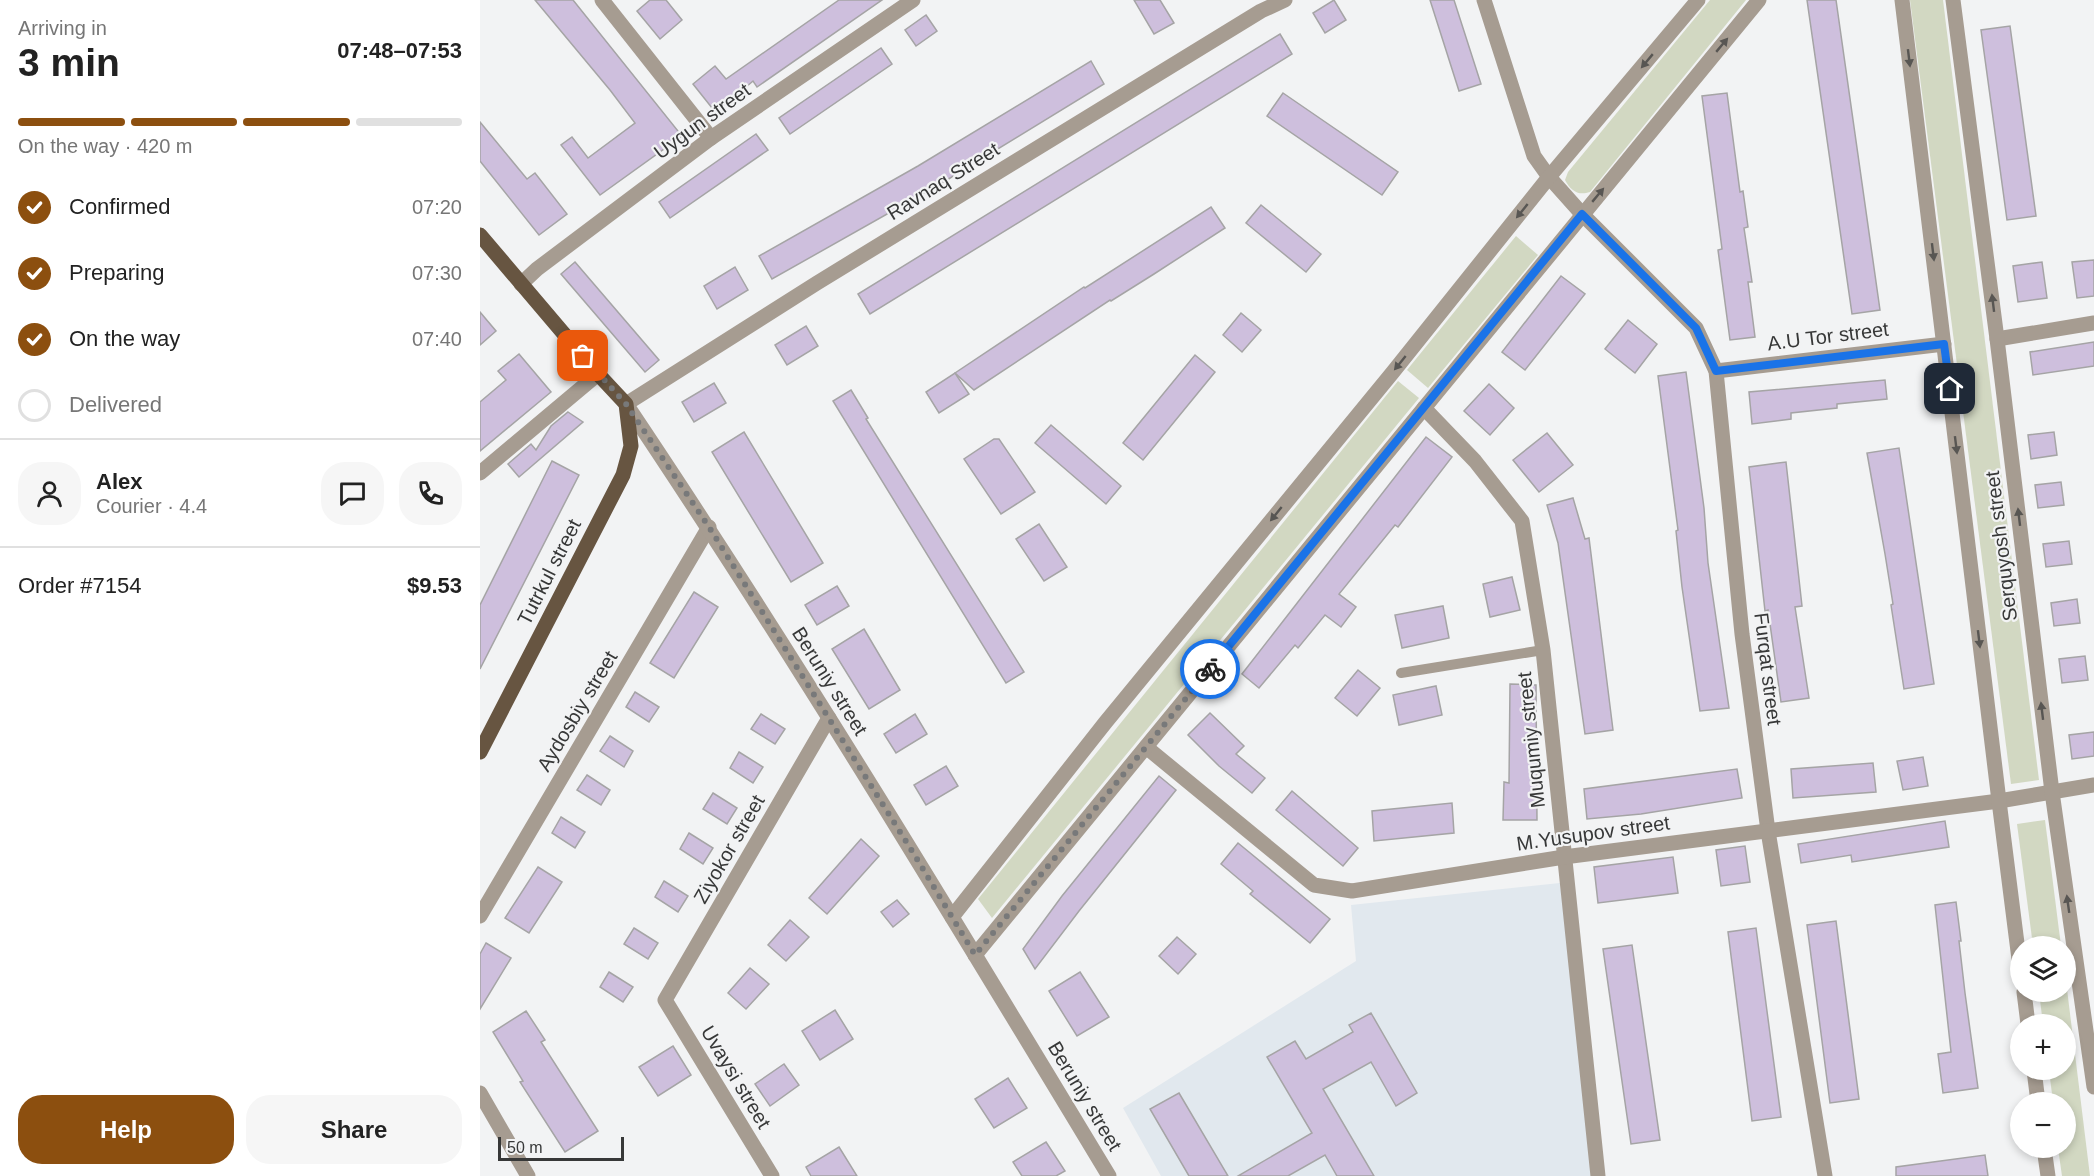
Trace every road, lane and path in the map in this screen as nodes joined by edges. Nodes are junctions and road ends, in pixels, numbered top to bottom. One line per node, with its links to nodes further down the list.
1 (602, 0): 9 (street)
2 (913, 0): 9 (street, Uygun street)
3 (1285, 0): 19 (street, Ravnaq Street)
4 (1484, 0): 10 (street, Furqat street)
5 (1698, 0): 10 (street, one-way to 10)
6 (1759, 0): 11 (street, one-way to 6)
7 (1902, 0): 16 (street, Serquyosh street, one-way to 16)
8 (1953, 0): 15 (street, Serquyosh street, one-way to 8)
9 (711, 138): 13 (street, Uygun street)
10 (1549, 177): 11 (street, Furqat street); 34 (street, one-way to 34)
11 (1582, 214): 17 (street, Furqat street); 20 (street)
12 (481, 238): 13 (main road, Beruniy street)
13 (521, 284): 18 (main road, Beruniy street)
14 (2094, 323): 15 (street)
15 (1997, 339): 29 (street, Serquyosh street, one-way to 15)
16 (1944, 344): 17 (street, A.U Tor street); 30 (street, Serquyosh street, one-way to 30)
17 (1716, 371): 31 (street, Furqat street)
18 (598, 375): 19 (main road, Beruniy street); 21 (street)
19 (626, 404): 22 (street, Beruniy street); 27 (main road, Tutrkul street)
20 (1424, 408): 23 (street, Muqumiy street); 26 (street)
21 (480, 473)
22 (709, 527): 25 (street, Beruniy street); 33 (street, Aydosbiy street)
23 (1543, 650): 24 (lane); 32 (street, Muqumiy street)
24 (1401, 673)
25 (829, 718): 34 (street, Beruniy street); 37 (street, Ziyokor street)
26 (1146, 747): 32 (street, M.Yusupov street); 36 (street)
27 (480, 752)
28 (2094, 785): 29 (street, M.Yusupov street)
29 (2052, 792): 30 (street, M.Yusupov street); 38 (street, Serquyosh street, one-way to 29)
30 (1999, 801): 31 (street, M.Yusupov street); 35 (street, Serquyosh street)
31 (1768, 831): 32 (street, M.Yusupov street); 45 (street, Furqat street)
32 (1564, 856): 44 (street, Muqumiy street)
33 (480, 916)
34 (952, 916): 36 (street, Beruniy street)
35 (2016, 936)
36 (975, 955): 43 (street, Beruniy street)
37 (665, 1000): 42 (street, Uvaysi street)
38 (2094, 1087)
39 (480, 1093): 41 (street)
40 (2045, 1158): 46 (street)
41 (528, 1176)
42 (772, 1176)
43 (1109, 1176)
44 (1598, 1176)
45 (1825, 1176)
46 (2048, 1176)

